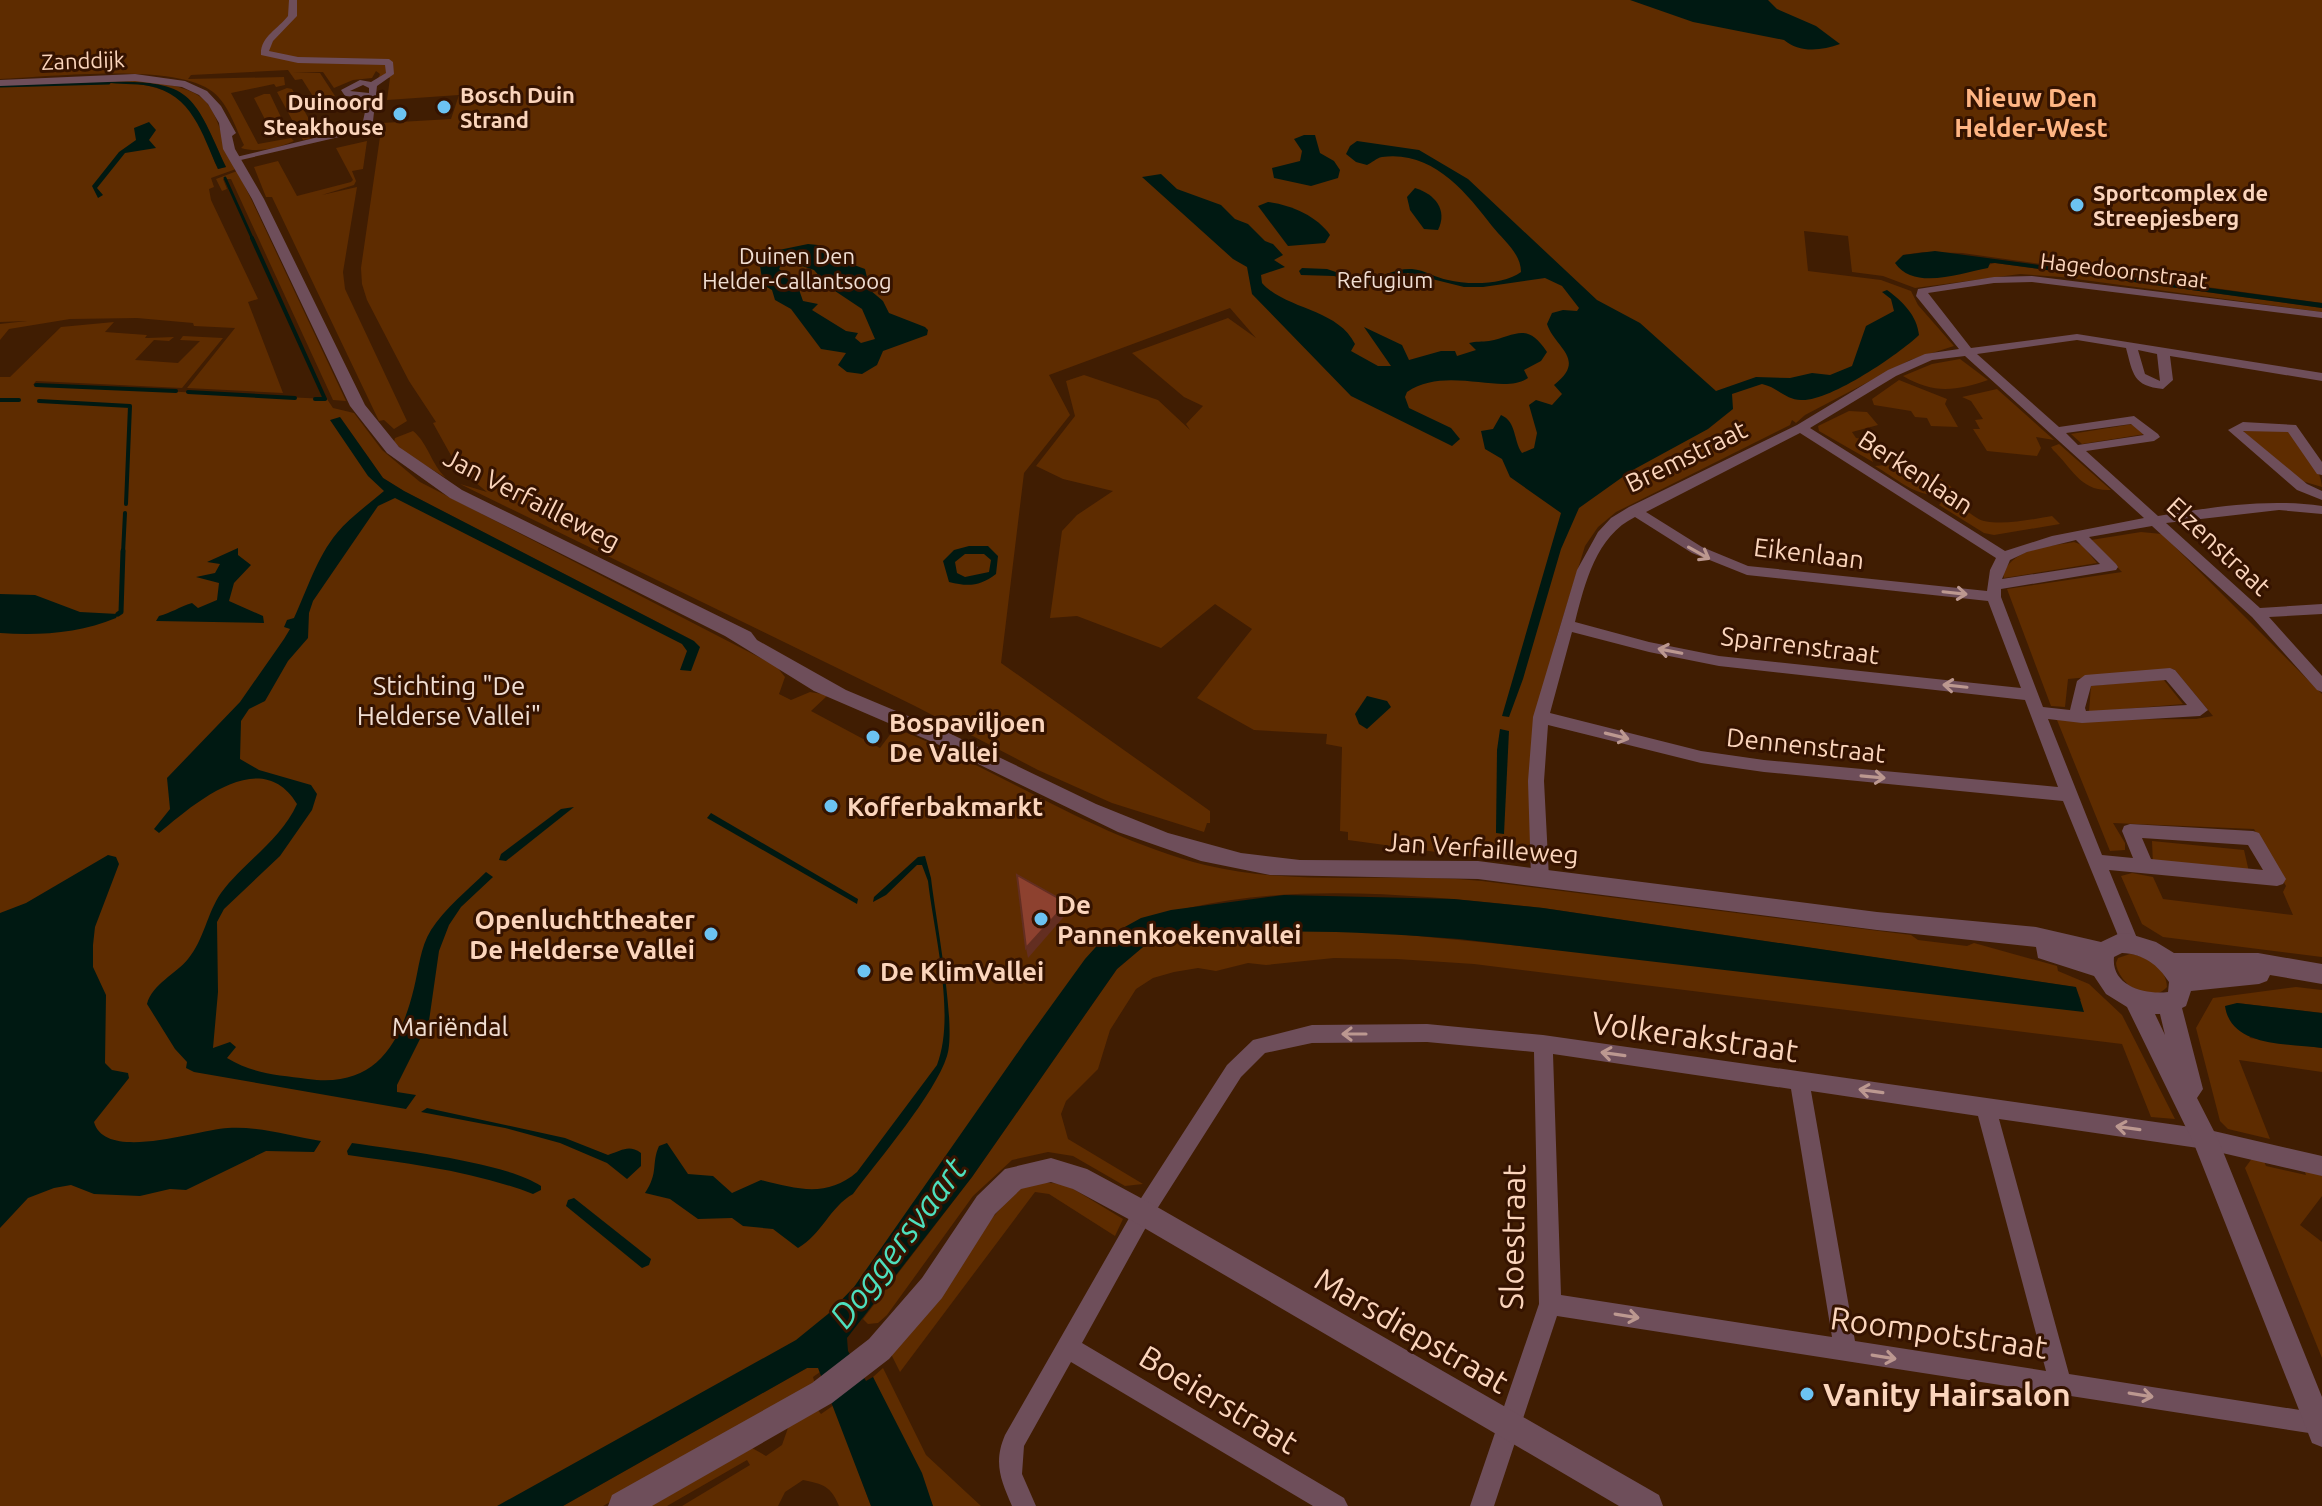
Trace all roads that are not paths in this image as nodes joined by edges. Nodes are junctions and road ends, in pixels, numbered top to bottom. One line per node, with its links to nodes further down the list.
1 (293, 0): 4 (street)
2 (168, 81): 3 (street, Zanddijk); 6 (street, Jan Verfailleweg)
3 (0, 83)
4 (372, 85): 5 (street); 5 (street)
5 (372, 96): 6 (street)
6 (240, 159): 35 (street, Jan Verfailleweg)
7 (1922, 291): 8 (street, Hagedoornstraat); 10 (street, Elzenstraat)
8 (2322, 315)
9 (2131, 346): 10 (street, Bremstraat); 11 (street, Bremstraat); 11 (street)
10 (1967, 351): 13 (street, Bremstraat); 14 (street, Elzenstraat)
11 (2163, 351): 12 (street, Bremstraat)
12 (2322, 377)
13 (1801, 428): 18 (street, Bremstraat); 22 (street, Berkenlaan)
14 (2056, 431): 15 (street, Elzenstraat); 15 (street)
15 (2076, 449): 20 (street, Elzenstraat)
16 (2322, 471): 17 (street)
17 (2322, 496)
18 (1634, 510): 23 (street, Eikenlaan, one-way to 23); 26 (street, Bremstraat)
19 (2322, 510): 20 (street)
20 (2157, 521): 21 (street); 25 (street, Elzenstraat)
21 (2079, 535): 22 (street); 23 (street, Eikenlaan)
22 (2004, 557): 23 (street)
23 (1994, 591): 28 (street)
24 (2322, 609): 25 (street)
25 (2257, 613): 27 (street, Elzenstraat)
26 (1566, 625): 28 (street, Sparrenstraat, one-way to 26); 30 (street, Bremstraat)
27 (2322, 686)
28 (2033, 695): 29 (street)
29 (2039, 712): 31 (street); 32 (street)
30 (1541, 717): 32 (street, Dennenstraat, one-way to 32); 35 (street, Bremstraat)
31 (2082, 717): 31 (street)
32 (2069, 795): 33 (street)
33 (2096, 862): 34 (street); 36 (street)
34 (2145, 866): 34 (street)
35 (1540, 878): 37 (street, Jan Verfailleweg)
36 (2130, 943): 37 (street); 38 (street)
37 (2103, 961): 40 (street)
38 (2176, 972): 39 (street); 41 (street)
39 (2310, 972)
40 (2136, 1001): 41 (street); 45 (street)
41 (2169, 1004): 45 (street)
42 (1543, 1044): 43 (street, Volkerakstraat, one-way to 42); 47 (street, Volkerakstraat, one-way to 47); 48 (street, Sloestraat)
43 (1799, 1081): 44 (street, Volkerakstraat, one-way to 43); 50 (street)
44 (1986, 1107): 45 (street, Volkerakstraat, one-way to 44); 51 (street)
45 (2205, 1139): 46 (street, Volkerakstraat); 53 (street)
46 (2320, 1166)
47 (1143, 1213): 49 (street); 52 (street, Marsdiepstraat); 54 (street)
48 (1550, 1304): 50 (street, Roompotstraat, one-way to 50); 52 (street, Sloestraat)
49 (1069, 1348): 55 (street); 56 (street, Boeierstraat)
50 (1845, 1350): 51 (street, Roompotstraat, one-way to 51)
51 (2060, 1382): 53 (street, Roompotstraat, one-way to 53)
52 (1510, 1426): 57 (street, Sloestraat); 58 (street, Marsdiepstraat)
53 (2320, 1429)
54 (623, 1506)
55 (1024, 1506)
56 (1336, 1506)
57 (1482, 1506)
58 (1648, 1506)

